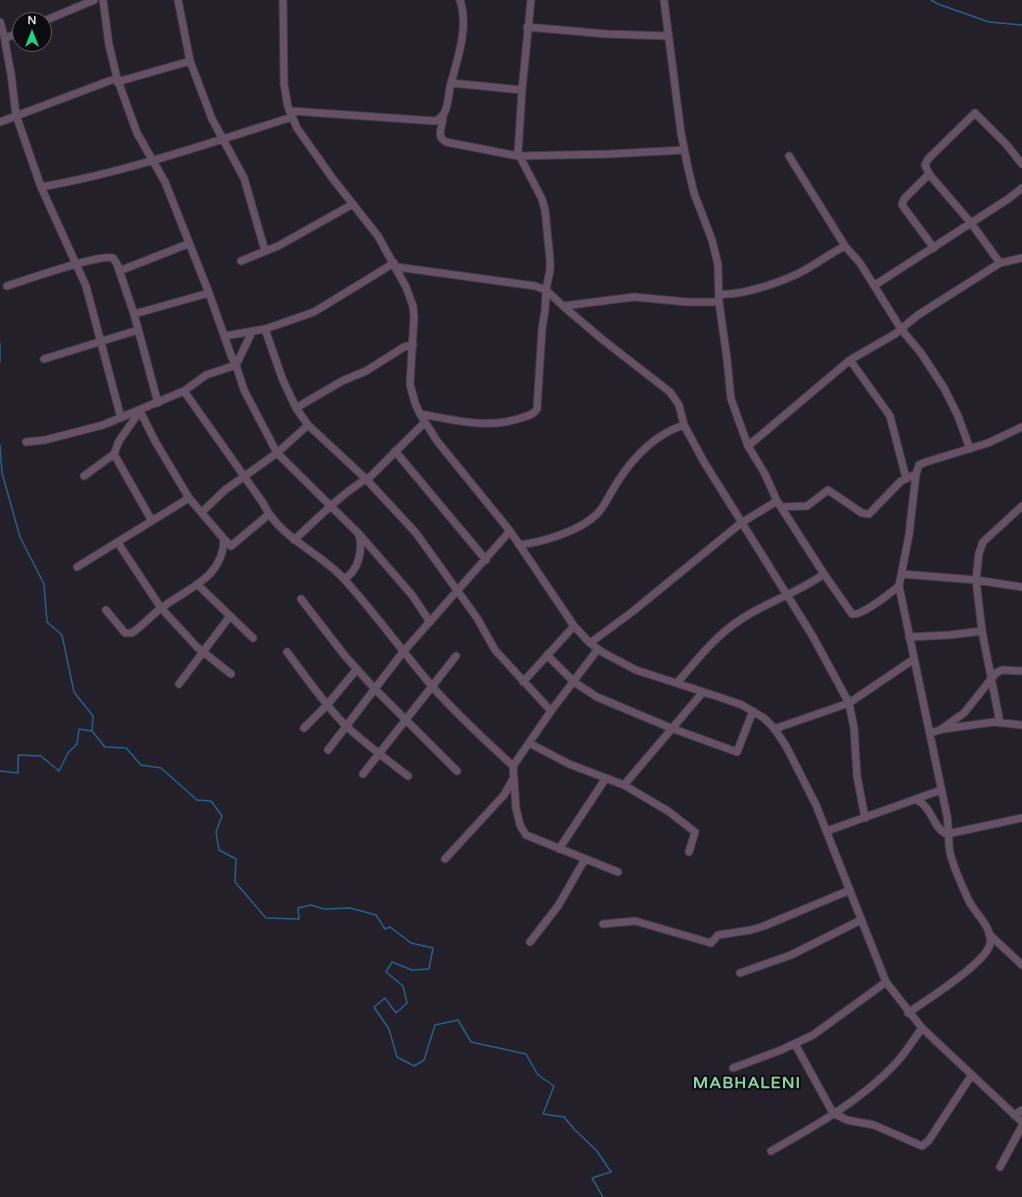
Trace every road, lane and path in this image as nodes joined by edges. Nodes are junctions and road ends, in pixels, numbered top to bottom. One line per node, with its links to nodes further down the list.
1 (94, 0): 8 (street)
2 (103, 0): 15 (street)
3 (178, 0): 14 (street)
4 (283, 0): 18 (street)
5 (460, 0): 16 (street)
6 (531, 0): 10 (street)
7 (664, 0): 12 (street)
8 (52, 18)
9 (0, 22): 13 (street)
10 (527, 27): 12 (street); 17 (street)
11 (12, 36): 13 (street)
12 (668, 36): 23 (street)
13 (6, 39): 19 (street)
14 (190, 62): 15 (street); 22 (street)
15 (117, 80): 19 (street); 26 (street)
16 (451, 83): 17 (street); 20 (street)
17 (522, 90): 24 (street)
18 (292, 114): 20 (street); 22 (street); 31 (street)
19 (16, 115): 21 (street); 29 (street)
20 (443, 117): 24 (street)
21 (0, 122)
22 (223, 141): 26 (street); 36 (street)
23 (684, 150): 24 (street); 47 (street)
24 (518, 156): 45 (street)
25 (789, 156): 34 (street)
26 (153, 159): 29 (street); 33 (street)
27 (1022, 164): 28 (street)
28 (929, 174): 32 (street); 35 (street)
29 (40, 187): 40 (street)
30 (1022, 188): 32 (street)
31 (352, 204): 36 (street); 41 (street)
32 (971, 224): 35 (street); 39 (street)
33 (188, 244): 42 (street); 46 (street)
34 (845, 246): 43 (street); 47 (street)
35 (934, 248): 43 (street)
36 (265, 251): 38 (street)
37 (1022, 258): 39 (street)
38 (241, 261)
39 (1000, 263): 52 (street)
40 (75, 265): 42 (street); 44 (street); 56 (street)
41 (395, 265): 45 (street); 51 (street); 57 (street)
42 (119, 271): 50 (street)
43 (875, 285): 52 (street)
44 (7, 286)
45 (546, 290): 49 (street); 65 (street)
46 (210, 293): 50 (street); 55 (street)
47 (719, 294): 48 (street)
48 (719, 302): 49 (street); 72 (street)
49 (563, 306): 69 (street)
50 (134, 314): 53 (street)
51 (265, 329): 54 (street); 63 (street)
52 (901, 329): 59 (street); 73 (street)
53 (138, 330): 56 (street); 62 (street)
54 (252, 332): 55 (street); 60 (street)
55 (225, 336): 60 (street)
56 (101, 342): 58 (street); 66 (street)
57 (413, 345): 63 (street); 65 (street)
58 (44, 359)
59 (850, 360): 72 (street); 81 (street)
60 (236, 364): 61 (street); 75 (street)
61 (184, 391): 62 (street); 79 (street)
62 (158, 403): 64 (street)
63 (296, 408): 68 (street)
64 (140, 410): 66 (street); 76 (street); 82 (street)
65 (420, 414): 67 (street)
66 (121, 418): 71 (street)
67 (425, 422): 74 (street); 91 (street)
68 (308, 425): 75 (street); 80 (street)
69 (684, 425): 90 (street); 96 (street)
70 (1022, 427): 73 (street)
71 (26, 442)
72 (748, 446): 83 (street)
73 (970, 449): 77 (street)
74 (395, 451): 80 (street); 97 (street)
75 (277, 453): 79 (street); 84 (street)
76 (114, 454): 78 (street); 89 (street)
77 (916, 474): 81 (street); 100 (street)
78 (84, 476)
79 (243, 476): 87 (street); 88 (street)
80 (365, 478): 84 (street); 106 (street)
81 (906, 478): 86 (street)
82 (189, 498): 87 (street); 89 (street)
83 (777, 501): 86 (street); 90 (street)
84 (332, 505): 92 (street); 94 (street)
85 (1022, 506): 102 (street)
86 (781, 507): 99 (street)
87 (202, 512): 93 (street)
88 (268, 515): 93 (street); 94 (street)
89 (152, 521): 95 (street)
90 (740, 523): 107 (street); 117 (street)
91 (510, 531): 96 (street); 97 (street)
92 (359, 534): 101 (street); 112 (street)
93 (224, 539): 103 (street)
94 (294, 540): 101 (street)
95 (118, 543): 98 (street); 109 (street)
96 (519, 545): 113 (street)
97 (486, 560): 106 (street)
98 (77, 567)
99 (824, 574): 104 (street); 107 (street)
100 (902, 574): 102 (street); 104 (street)
101 (344, 579): 121 (street)
102 (976, 580): 105 (street); 114 (street)
103 (198, 585): 109 (street); 111 (street)
104 (899, 586): 115 (street)
105 (1022, 587)
106 (458, 590): 112 (street); 129 (street)
107 (786, 597): 131 (street); 136 (street)
108 (301, 599): 125 (street)
109 (161, 608): 110 (street); 119 (street)
110 (106, 610)
111 (230, 616): 116 (street); 119 (street)
112 (430, 622): 121 (street)
113 (574, 626): 117 (street); 122 (street)
114 (982, 630): 115 (street); 128 (street)
115 (909, 637): 124 (street)
116 (253, 638)
117 (590, 643): 118 (street)
118 (598, 649): 130 (street); 131 (street)
119 (202, 652): 127 (street); 132 (street)
120 (286, 652): 137 (street)
121 (403, 652): 133 (street); 134 (street)
122 (547, 655): 129 (street); 130 (street)
123 (456, 656): 133 (street)
124 (914, 659): 136 (street); 148 (street)
125 (357, 669): 134 (street); 137 (street)
126 (1022, 671): 128 (street)
127 (231, 674)
128 (990, 678): 141 (street); 147 (street)
129 (523, 682): 138 (street)
130 (574, 682): 138 (street); 145 (street)
131 (677, 683): 135 (street)
132 (179, 684)
133 (432, 686): 140 (street); 152 (street)
134 (374, 688): 140 (street); 142 (street)
135 (703, 692): 139 (street); 145 (street)
136 (849, 703): 146 (street); 161 (street)
137 (327, 705): 142 (street); 144 (street)
138 (551, 710): 149 (street)
139 (753, 711): 145 (street); 146 (street)
140 (405, 719): 151 (street); 153 (street)
141 (1000, 723): 143 (street); 147 (street)
142 (346, 725): 150 (street); 151 (street)
143 (1022, 726)
144 (304, 728)
145 (671, 728): 158 (street)
146 (774, 729): 163 (street)
147 (940, 730): 148 (street)
148 (930, 733): 159 (street)
149 (529, 743): 152 (street); 157 (street)
150 (328, 750)
151 (380, 755): 154 (street); 156 (street)
152 (513, 766): 155 (street)
153 (456, 771)
154 (363, 774)
155 (515, 775): 165 (street); 167 (street)
156 (408, 776)
157 (606, 778): 158 (street); 165 (street)
158 (624, 785): 166 (street)
159 (941, 790): 160 (street); 164 (street)
160 (917, 800): 161 (street); 164 (street)
161 (865, 818): 163 (street)
162 (1022, 818): 164 (street)
163 (827, 831): 170 (street)
164 (949, 834): 173 (street)
165 (559, 849): 168 (street)
166 (689, 852)
167 (445, 859)
168 (585, 859): 169 (street); 174 (street)
169 (618, 872)
170 (850, 890): 171 (street); 172 (street)
171 (861, 920): 176 (street); 177 (street)
172 (603, 924)
173 (989, 934): 175 (street); 178 (street)
174 (530, 942)
175 (1022, 965)
176 (740, 973)
177 (886, 982): 178 (street); 180 (street)
178 (908, 1013): 179 (street)
179 (922, 1028): 182 (street); 184 (street)
180 (795, 1044): 181 (street); 184 (street)
181 (733, 1068)
182 (971, 1076): 184 (street); 185 (street)
183 (1022, 1110): 185 (street)
184 (833, 1113): 188 (street)
185 (1014, 1115): 186 (street)
186 (1022, 1122)
187 (1022, 1126): 189 (street)
188 (771, 1151)
189 (1000, 1167)

